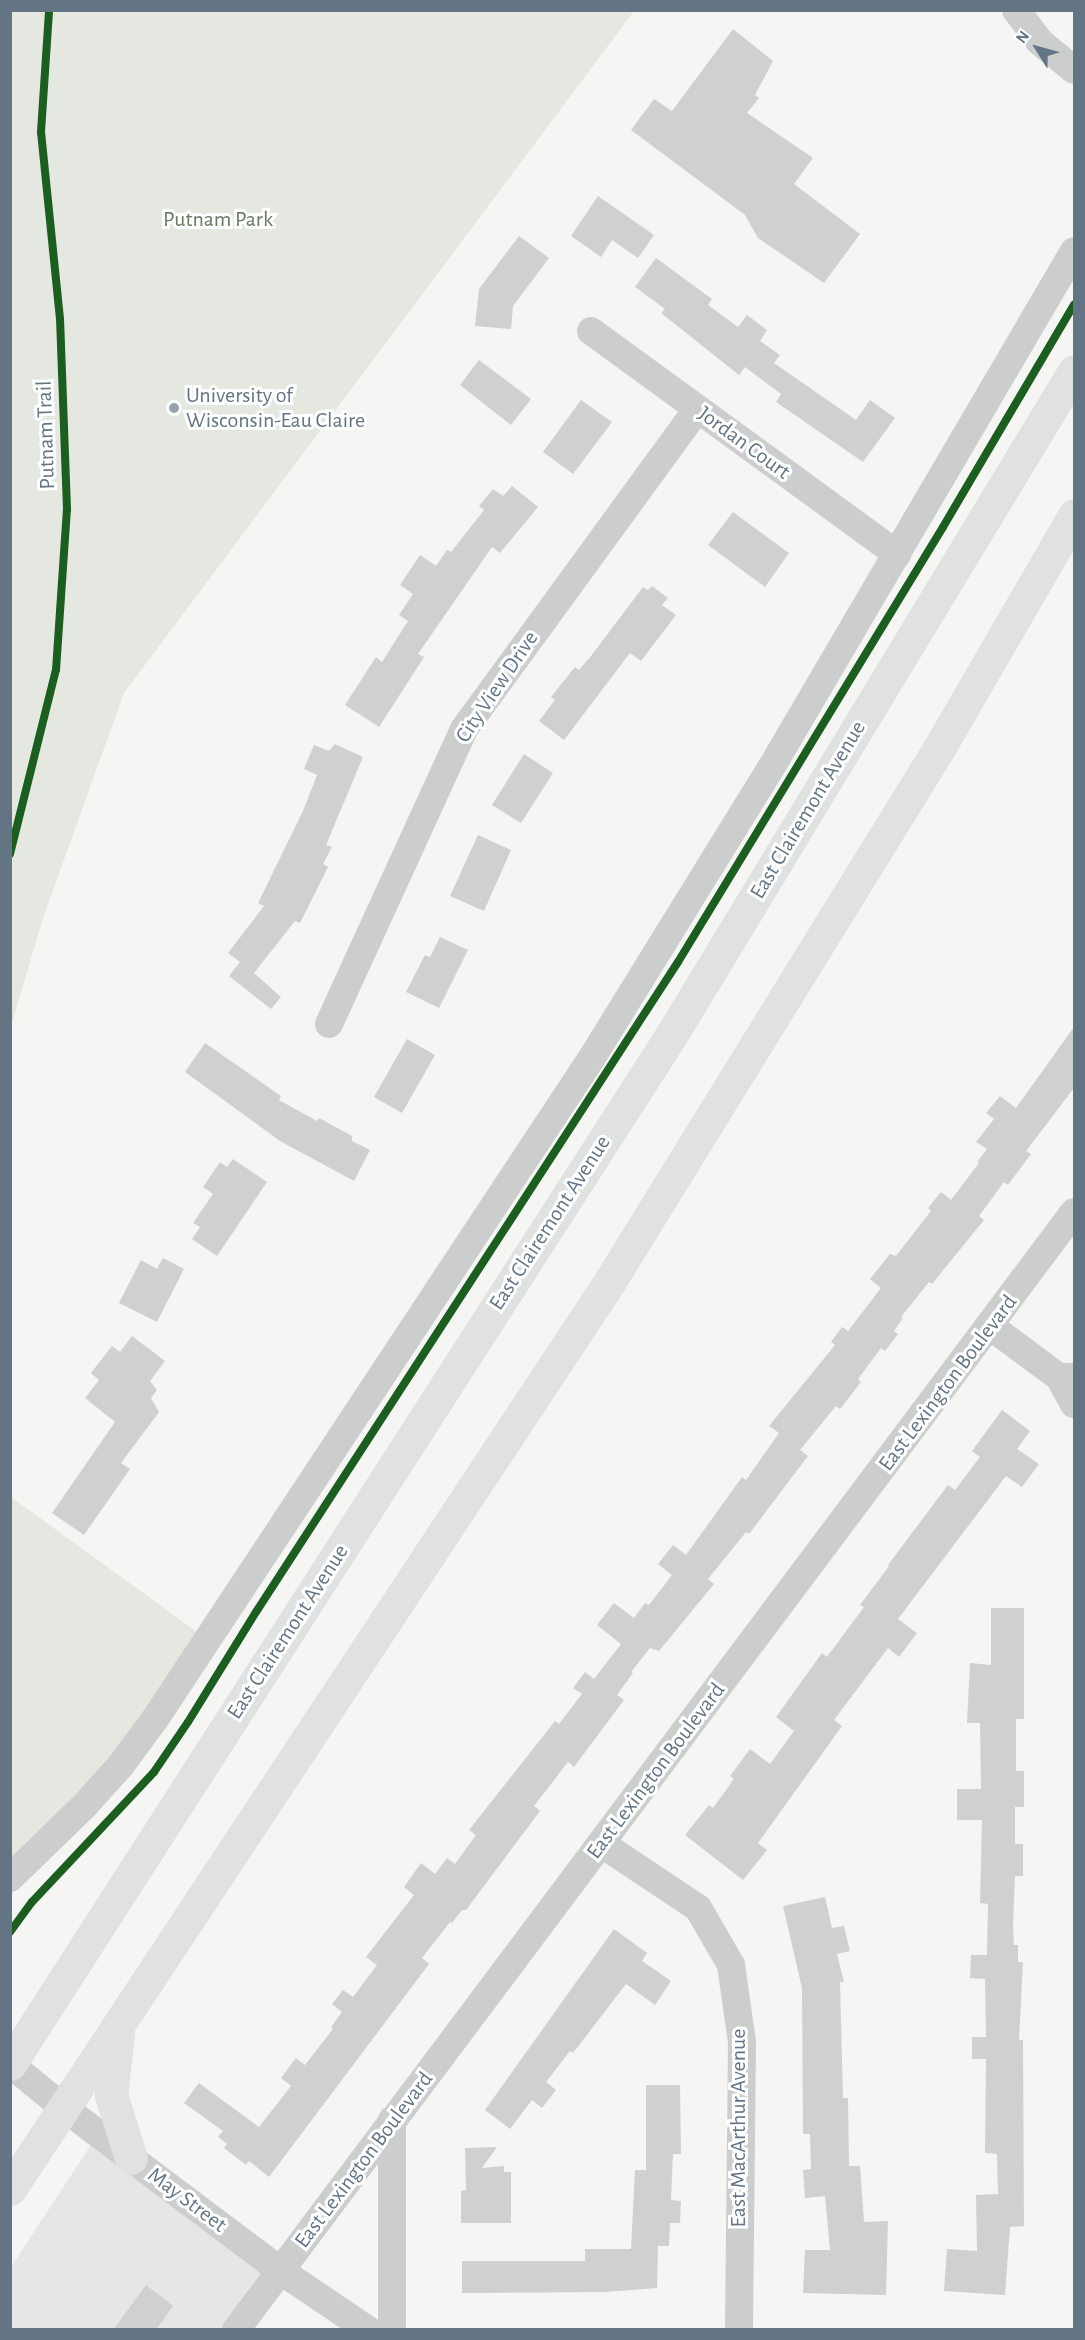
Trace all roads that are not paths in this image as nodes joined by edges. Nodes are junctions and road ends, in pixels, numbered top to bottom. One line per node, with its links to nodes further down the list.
1 (1016, 10): 2 (street)
2 (1074, 70)
3 (1074, 251): 8 (street)
4 (591, 331): 6 (street, Jordan Court)
5 (1074, 371): 17 (main road, East Clairemont Avenue)
6 (697, 409): 8 (street, Jordan Court); 9 (street, City View Drive)
7 (1074, 515): 16 (main road)
8 (897, 554): 15 (street)
9 (329, 1024)
10 (1074, 1212): 11 (street, East Lexington Boulevard)
11 (990, 1326): 12 (street); 14 (street, East Lexington Boulevard)
12 (1067, 1377): 13 (street)
13 (1074, 1404)
14 (602, 1844): 19 (street, East Lexington Boulevard); 26 (street, East MacArthur Avenue)
15 (10, 1878)
16 (120, 2023): 18 (main road); 20 (main road)
17 (11, 2064): 18 (street, May Street)
18 (64, 2108): 20 (street, May Street); 21 (main road)
19 (392, 2120): 22 (street, East Lexington Boulevard); 25 (street)
20 (131, 2158): 22 (street, May Street)
21 (10, 2189)
22 (281, 2271): 23 (street, East Lexington Boulevard); 24 (street, May Street)
23 (236, 2330)
24 (368, 2330)
25 (392, 2330)
26 (739, 2330)

